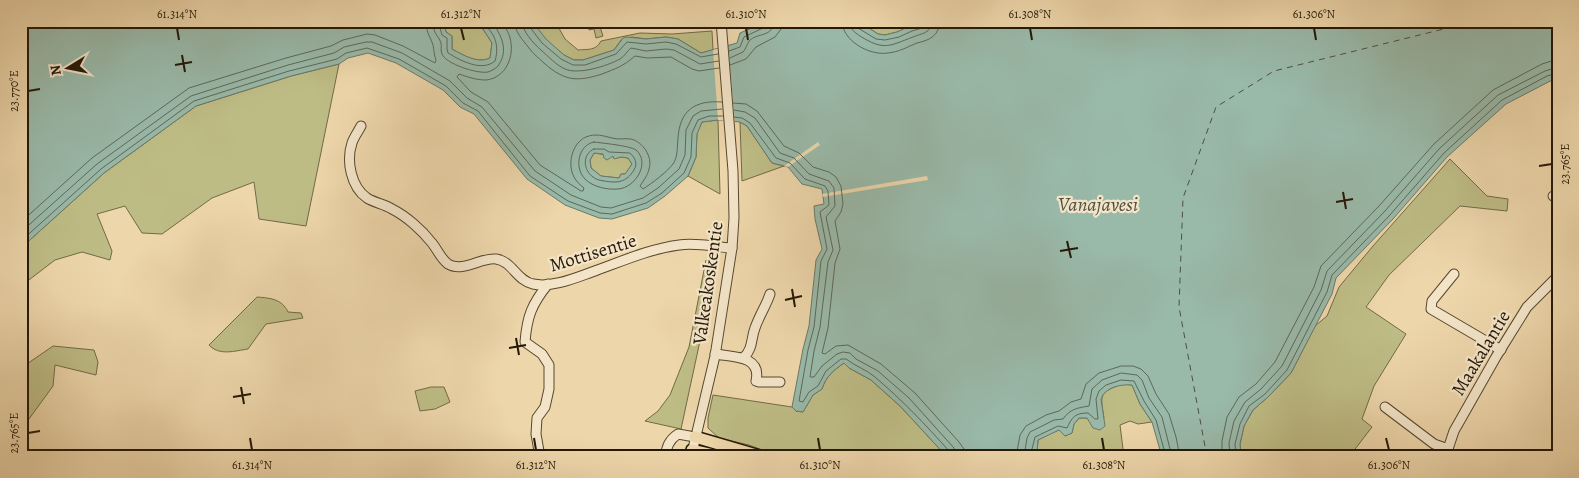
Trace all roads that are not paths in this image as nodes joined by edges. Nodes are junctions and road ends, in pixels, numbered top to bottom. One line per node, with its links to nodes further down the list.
1 (721, 21): 3 (street, Valkeakoskentie)
2 (361, 126): 6 (street, Mottisentie)
3 (732, 248): 6 (street, Mottisentie); 9 (street, Valkeakoskentie)
4 (1454, 274): 8 (street)
5 (1558, 276): 8 (street, Maakalantie)
6 (548, 284): 16 (street)
7 (770, 294): 10 (street)
8 (1501, 350): 15 (street, Maakalantie)
9 (715, 354): 10 (street); 13 (street, Valkeakoskentie)
10 (744, 357): 11 (street)
11 (780, 382)
12 (1385, 407): 15 (street)
13 (696, 437): 14 (street, Valkeakoskentie); 17 (street); 19 (main road)
14 (691, 453): 18 (main road)
15 (1447, 453)
16 (540, 457)
17 (665, 457)
18 (723, 457)
19 (763, 457)

